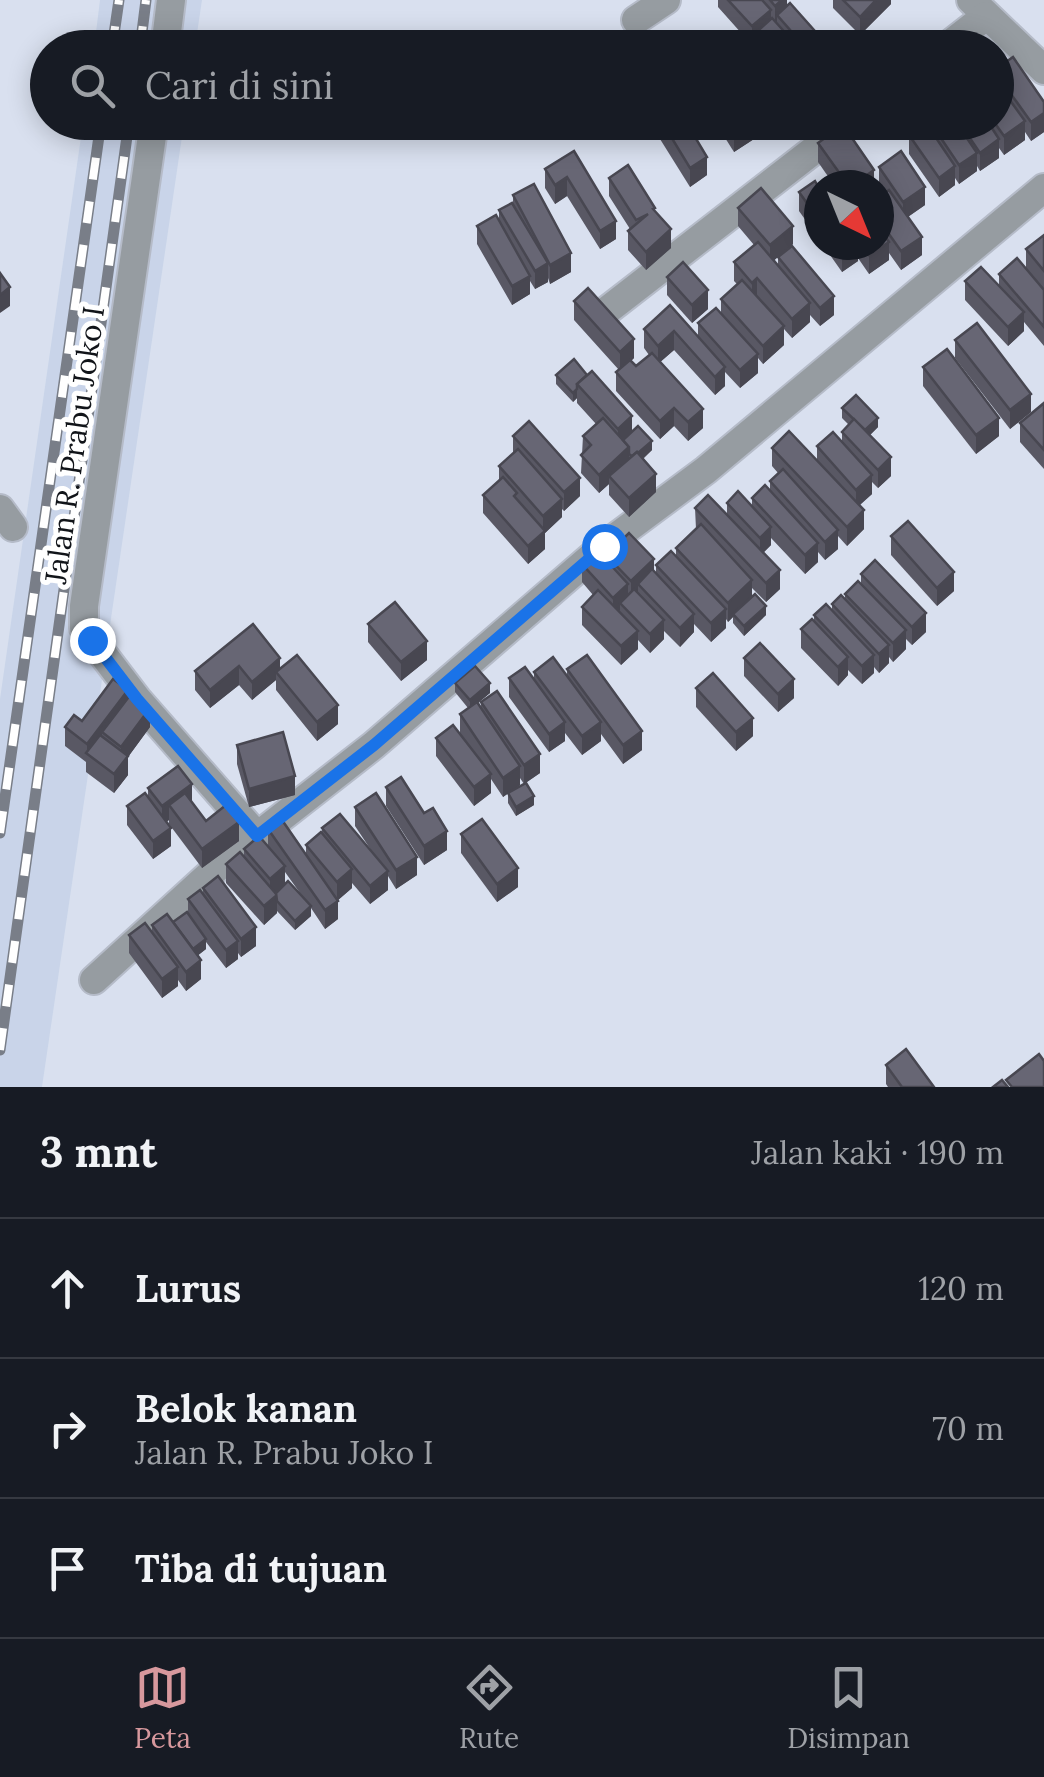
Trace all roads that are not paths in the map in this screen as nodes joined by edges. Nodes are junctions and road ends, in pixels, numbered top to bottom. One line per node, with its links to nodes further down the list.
1 (171, 0): 5 (street)
2 (666, 0): 4 (street)
3 (979, 8): 6 (street); 7 (street)
4 (636, 20)
5 (167, 30)
6 (961, 30)
7 (1002, 30)
8 (1014, 41): 9 (street)
9 (1044, 70)
10 (151, 140): 14 (street, Jalan R. Prabu Joko I)
11 (827, 140): 13 (street)
12 (1044, 188): 14 (street)
13 (605, 312)
14 (257, 836): 15 (street)
15 (94, 980)

